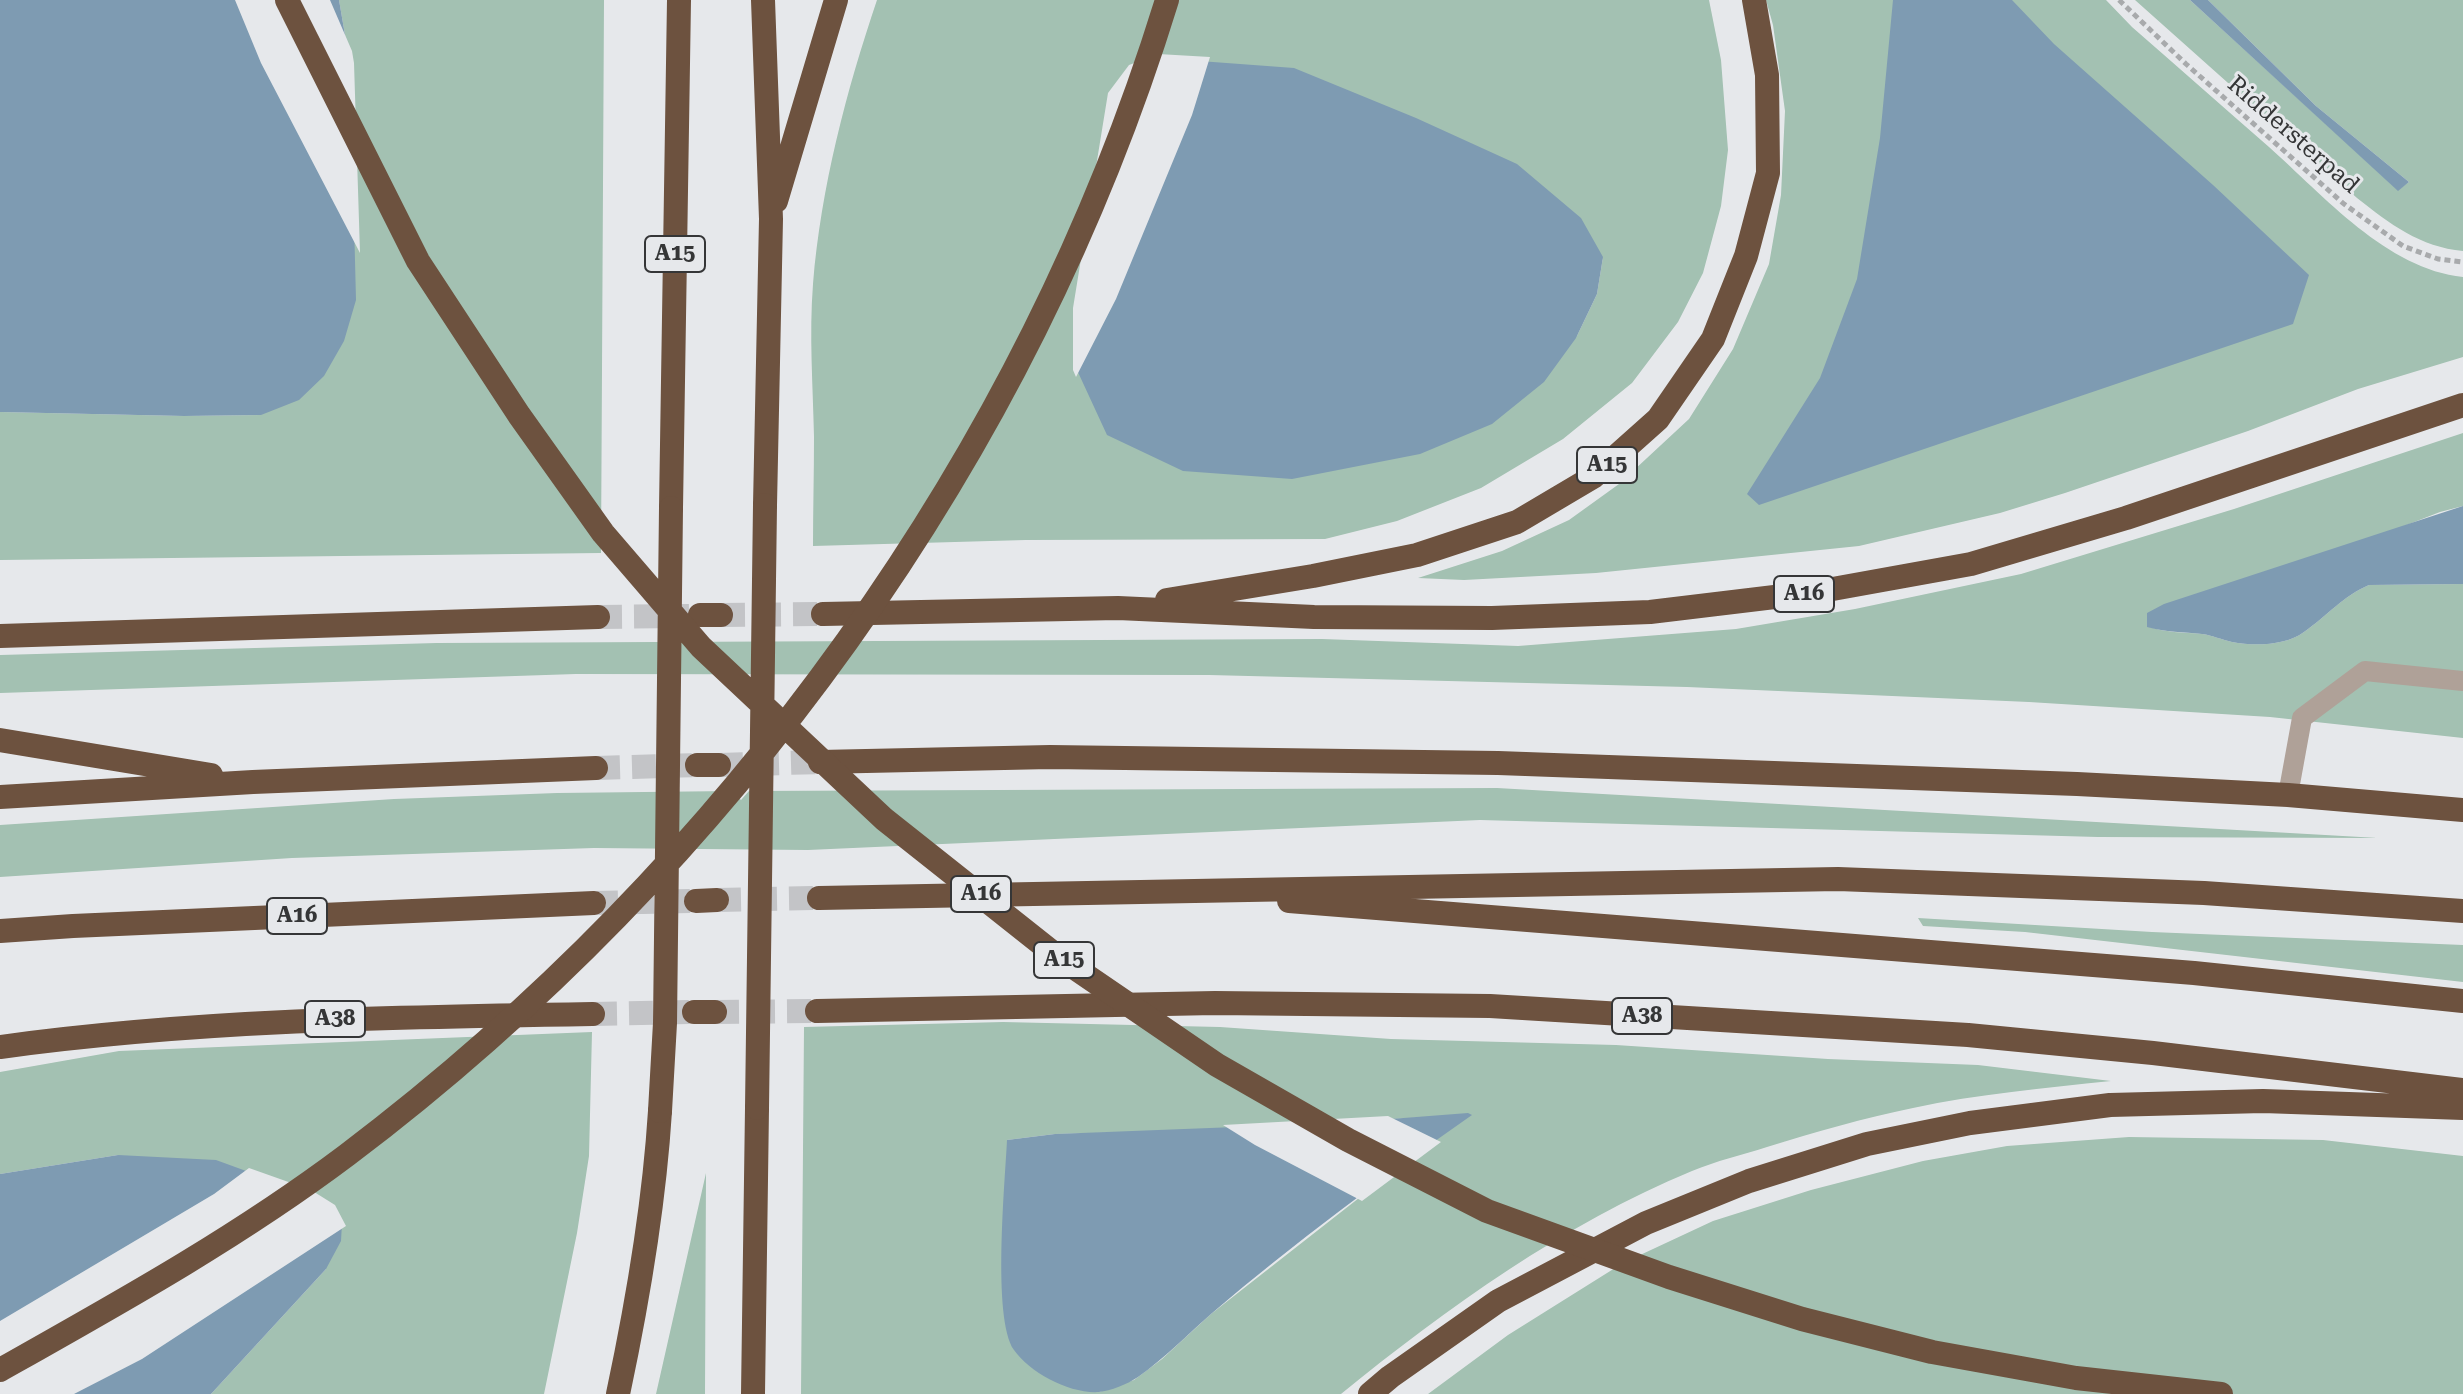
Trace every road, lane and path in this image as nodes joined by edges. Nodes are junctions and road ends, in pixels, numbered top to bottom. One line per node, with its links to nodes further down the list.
1 (287, 0): 38 (highway, A15, bridge)
2 (679, 0): 35 (highway, A15, bridge)
3 (763, 0): 8 (highway)
4 (836, 0): 8 (highway)
5 (1167, 0): 34 (highway, bridge)
6 (1754, 0): 11 (highway, A15)
7 (2119, 0): 9 (path, Riddersterpad)
8 (771, 219): 36 (highway, bridge)
9 (2463, 262)
10 (2463, 405): 11 (highway, A16)
11 (1118, 608): 12 (highway, A16)
12 (823, 614)
13 (598, 617): 14 (highway)
14 (0, 633)
15 (2463, 681): 20 (lane)
16 (0, 740): 19 (highway)
17 (820, 762): 20 (highway)
18 (596, 768): 19 (highway)
19 (253, 782): 21 (highway)
20 (2288, 795): 22 (highway)
21 (0, 797)
22 (2463, 810)
23 (1143, 890): 24 (highway, A16); 26 (highway, A16); 28 (highway, A16)
24 (819, 898)
25 (594, 903): 27 (highway, A16)
26 (2463, 911)
27 (0, 931)
28 (2463, 1001)
29 (817, 1011): 32 (highway, A38)
30 (593, 1014): 31 (highway, A38)
31 (0, 1047)
32 (2463, 1090)
33 (2463, 1108): 37 (highway)
34 (0, 1370)
35 (618, 1394)
36 (753, 1394)
37 (1370, 1394)
38 (2221, 1394)

